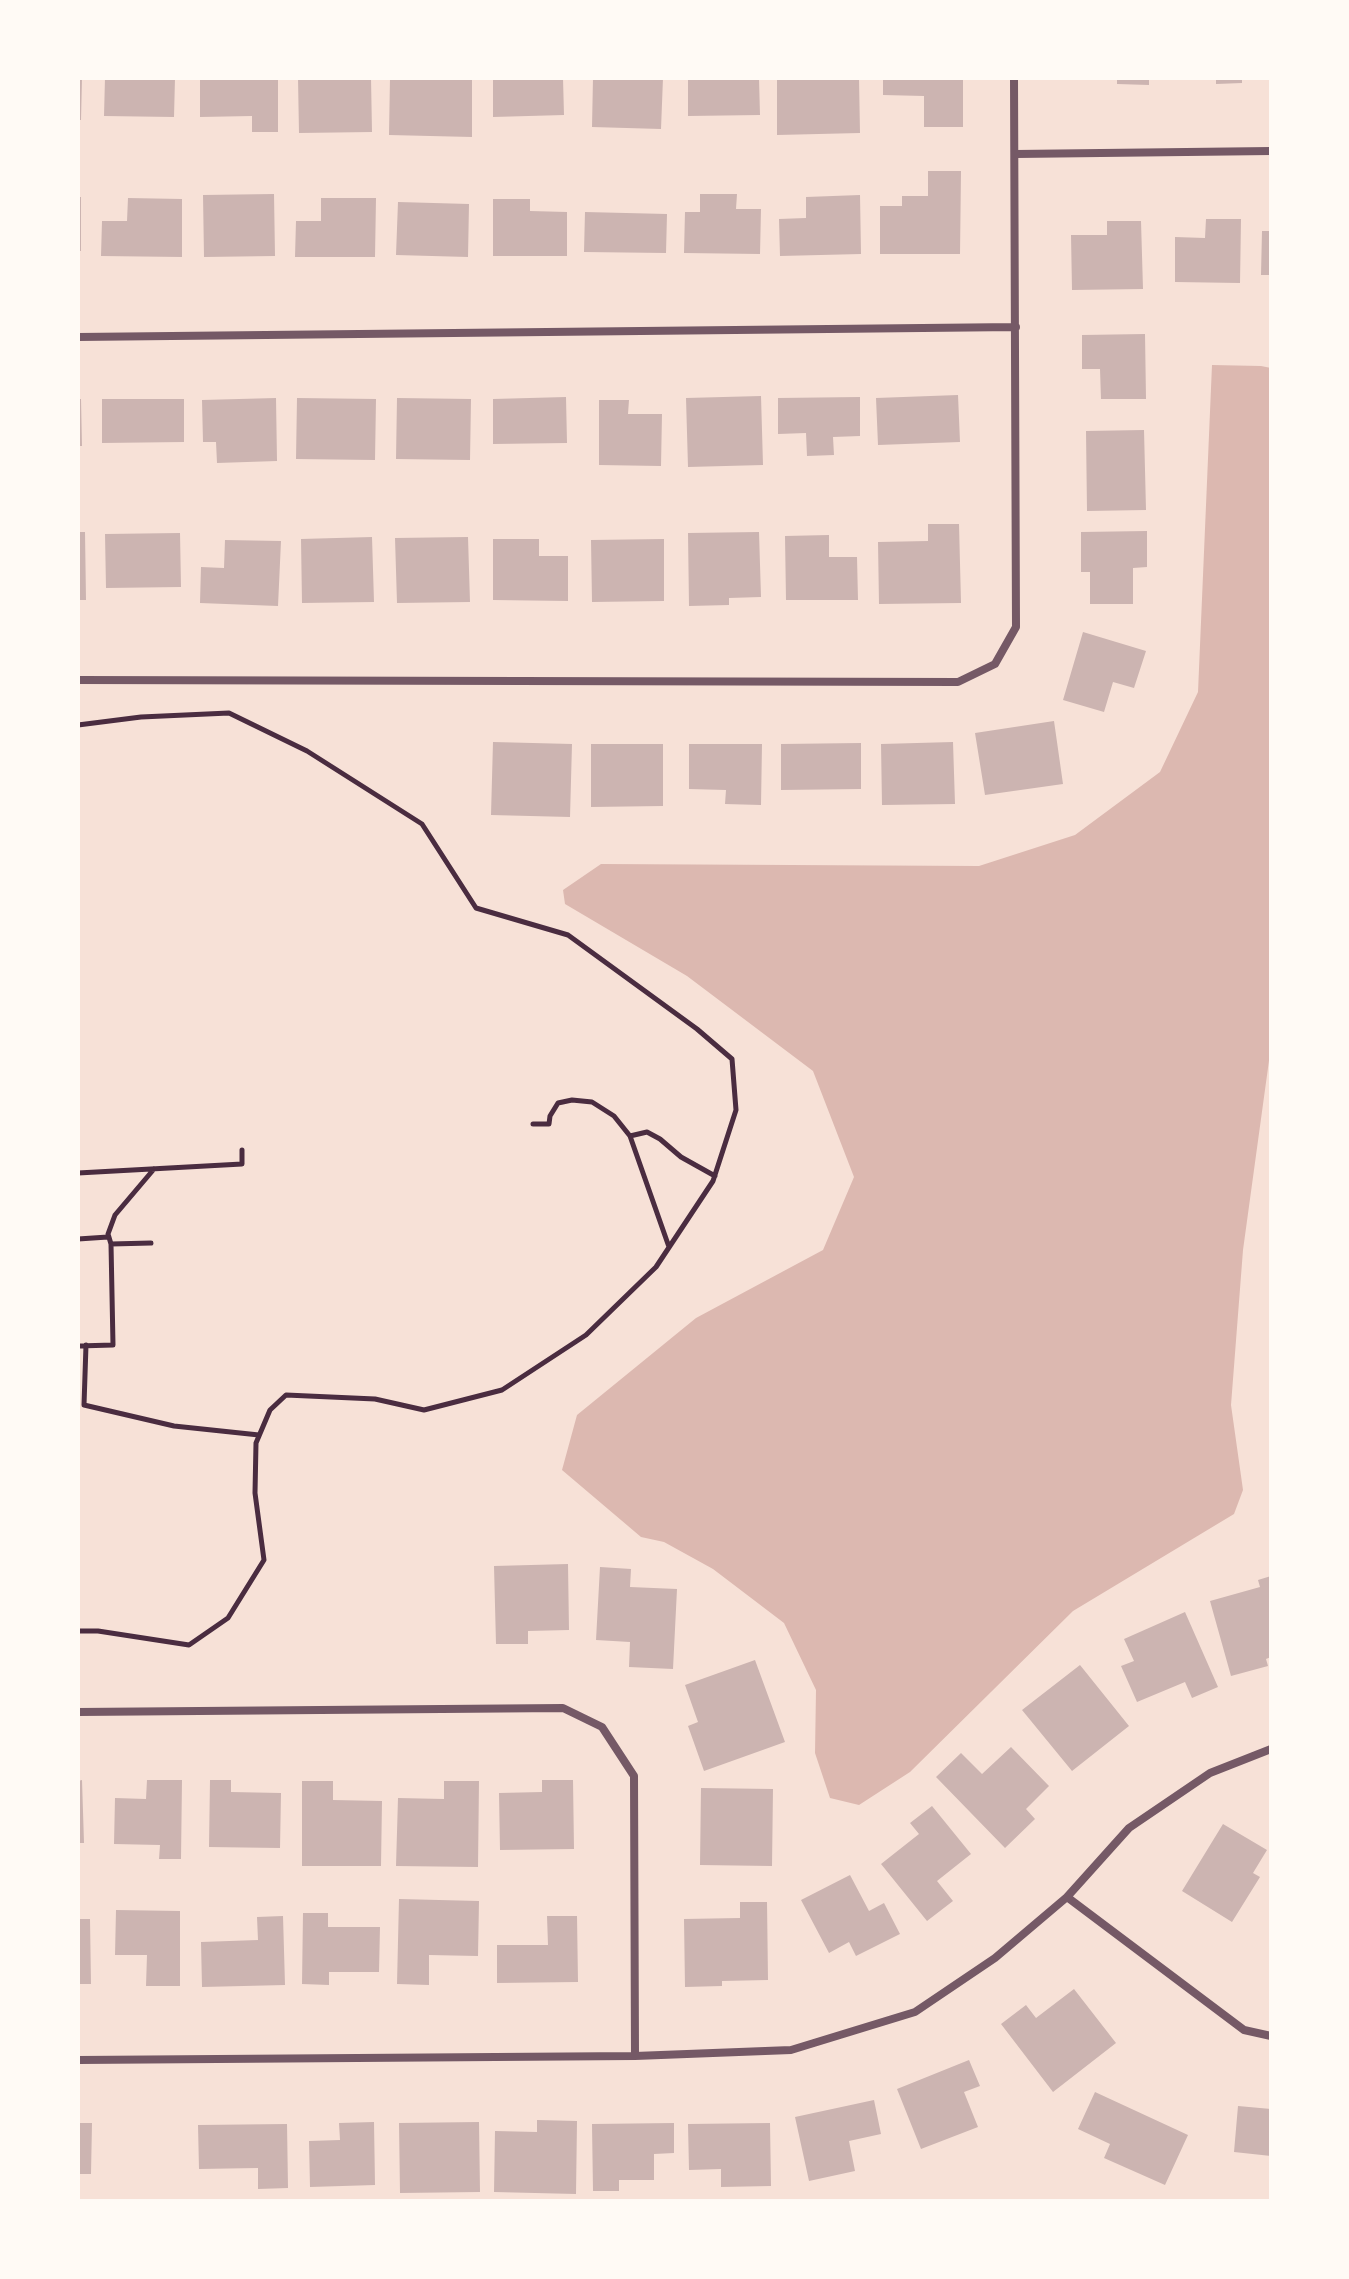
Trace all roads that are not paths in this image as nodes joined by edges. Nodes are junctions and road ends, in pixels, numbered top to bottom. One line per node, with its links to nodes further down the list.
1 (1014, 78): 3 (street)
2 (1271, 151): 3 (street)
3 (1016, 154): 4 (street)
4 (1016, 327): 5 (street); 6 (street)
5 (78, 337)
6 (78, 680)
7 (78, 1712): 11 (street)
8 (1271, 1749): 9 (street)
9 (1067, 1897): 10 (street); 11 (street)
10 (1271, 2036)
11 (635, 2056): 12 (street)
12 (78, 2060)

